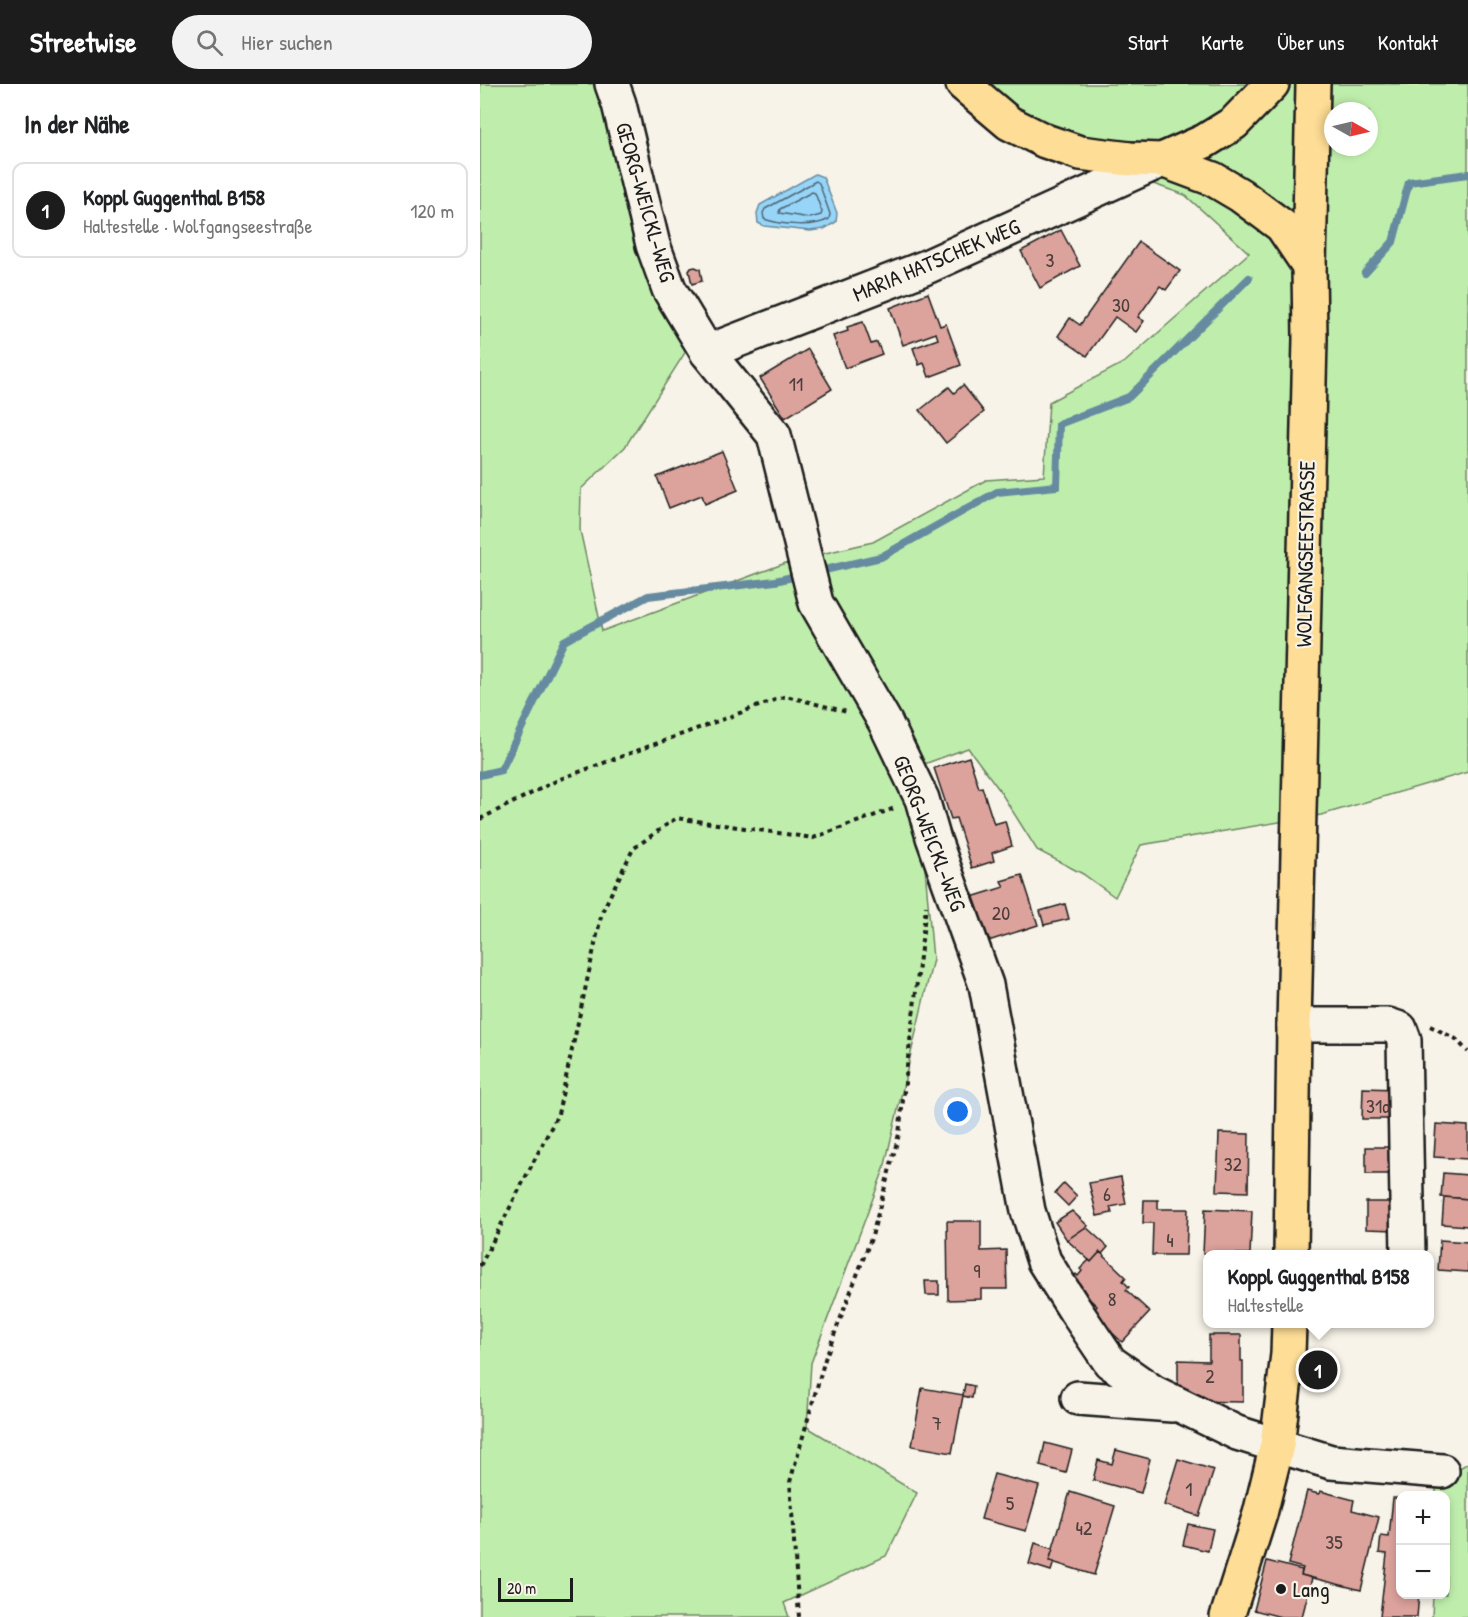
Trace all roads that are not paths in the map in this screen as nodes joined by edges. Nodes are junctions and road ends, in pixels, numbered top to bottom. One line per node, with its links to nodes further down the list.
1 (612, 84): 7 (street, GEORG-WEICKL-WEG)
2 (963, 84): 5 (main road)
3 (1272, 84): 5 (main road)
4 (1313, 84): 6 (main road, WOLFGANGSEESTRASSE)
5 (1162, 160): 6 (main road); 7 (street, MARIA HATSCHEK WEG)
6 (1310, 266): 8 (main road, WOLFGANGSEESTRASSE)
7 (707, 352): 13 (street, GEORG-WEICKL-WEG)
8 (1294, 1025): 9 (main road, WOLFGANGSEESTRASSE); 10 (street)
9 (1291, 1250)
10 (1408, 1250)
11 (1289, 1328): 14 (main road)
12 (1078, 1398): 13 (street)
13 (1182, 1406): 14 (street, GEORG-WEICKL-WEG)
14 (1277, 1445): 15 (street, GEORG-WEICKL-WEG); 16 (main road)
15 (1442, 1471)
16 (1227, 1617)

